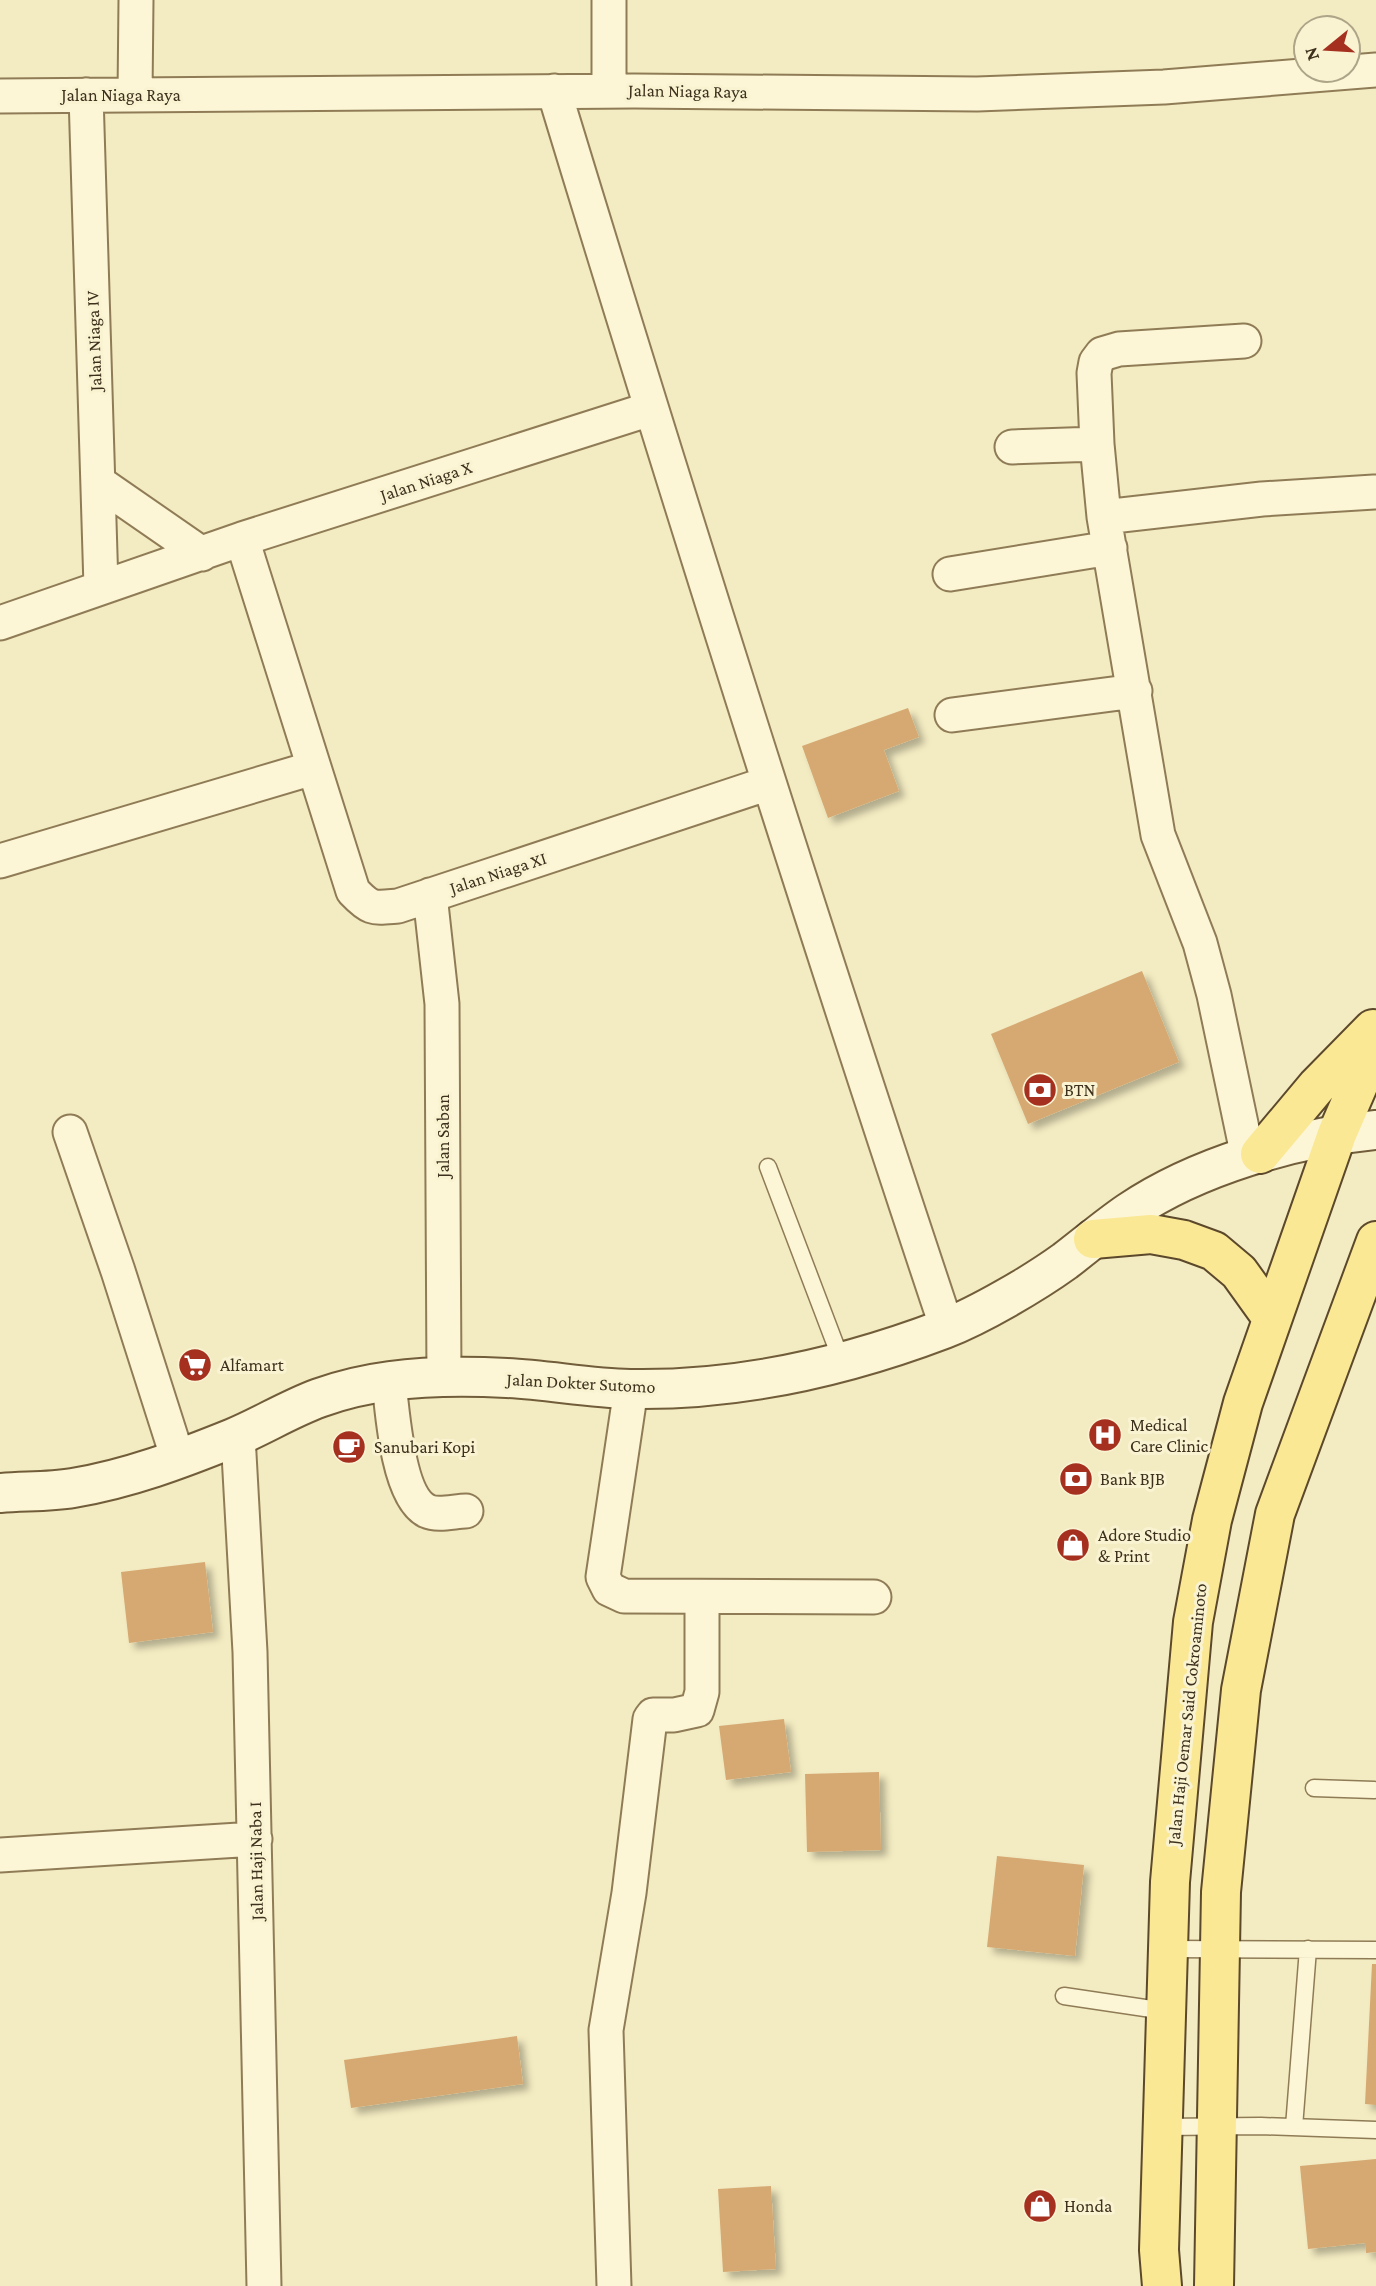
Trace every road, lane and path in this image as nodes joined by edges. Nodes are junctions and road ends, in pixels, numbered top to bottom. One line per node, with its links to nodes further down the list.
1 (136, 0): 7 (street)
2 (609, 0): 5 (street)
3 (1376, 70): 5 (street, Jalan Niaga Raya)
4 (554, 91): 5 (street, Jalan Niaga Raya); 7 (street, Jalan Niaga Raya); 10 (street)
5 (609, 91)
6 (86, 95): 7 (street, Jalan Niaga Raya); 8 (street, Jalan Niaga Raya); 13 (street, Jalan Niaga IV)
7 (135, 95)
8 (0, 96)
9 (1244, 341): 11 (street)
10 (650, 409): 16 (street, Jalan Niaga X); 24 (street)
11 (1097, 444): 12 (street); 15 (street)
12 (1012, 447)
13 (98, 482): 17 (street); 19 (street, Jalan Niaga IV)
14 (1374, 492): 15 (street)
15 (1107, 532): 18 (street); 21 (street)
16 (242, 539): 17 (street, Jalan Niaga X); 23 (street, Jalan Niaga XI)
17 (202, 554): 19 (street, Jalan Niaga X)
18 (950, 574)
19 (101, 587): 20 (street, Jalan Niaga X)
20 (0, 623)
21 (1135, 691): 22 (street); 32 (street)
22 (952, 715)
23 (313, 768): 25 (street); 26 (street, Jalan Niaga XI)
24 (769, 783): 26 (street, Jalan Niaga XI); 37 (street)
25 (0, 861)
26 (430, 895): 39 (street, Jalan Saban)
27 (1376, 1025): 32 (main road)
28 (1376, 1044): 31 (main road, Jalan Haji Oemar Said Cokroaminoto)
29 (1376, 1130): 31 (main road, Jalan Dokter Sutomo)
30 (70, 1132): 43 (street)
31 (1337, 1134): 32 (main road, Jalan Dokter Sutomo); 36 (main road, Jalan Haji Oemar Said Cokroaminoto)
32 (1254, 1156): 34 (main road, Jalan Dokter Sutomo)
33 (768, 1167): 38 (lane)
34 (1093, 1239): 36 (main road); 37 (main road, Jalan Dokter Sutomo)
35 (1372, 1264): 52 (main road)
36 (1272, 1318): 53 (main road, Jalan Haji Oemar Said Cokroaminoto)
37 (947, 1328): 38 (main road, Jalan Dokter Sutomo)
38 (842, 1362): 41 (main road, Jalan Dokter Sutomo)
39 (444, 1377): 40 (main road, Jalan Dokter Sutomo); 41 (main road, Jalan Dokter Sutomo)
40 (389, 1381): 42 (main road, Jalan Dokter Sutomo); 45 (street)
41 (631, 1389): 46 (street)
42 (238, 1436): 43 (main road, Jalan Dokter Sutomo); 50 (street, Jalan Haji Naba I)
43 (178, 1459): 44 (main road, Jalan Dokter Sutomo)
44 (0, 1493)
45 (466, 1511)
46 (702, 1597): 47 (street); 63 (street)
47 (874, 1597)
48 (1314, 1788): 49 (lane)
49 (1374, 1790)
50 (255, 1839): 51 (street); 62 (street, Jalan Haji Naba I)
51 (0, 1855)
52 (1219, 1948): 53 (lane); 54 (lane); 59 (main road)
53 (1167, 1949): 57 (main road, Jalan Haji Oemar Said Cokroaminoto)
54 (1308, 1949): 55 (lane); 60 (lane)
55 (1376, 1950)
56 (1064, 1996): 57 (lane)
57 (1165, 2011): 58 (main road, Jalan Haji Oemar Said Cokroaminoto)
58 (1163, 2126): 59 (lane); 64 (main road, Jalan Haji Oemar Said Cokroaminoto)
59 (1216, 2126): 60 (lane); 65 (main road)
60 (1294, 2127): 61 (lane)
61 (1376, 2130)
62 (264, 2286)
63 (614, 2286)
64 (1162, 2286)
65 (1214, 2286)

